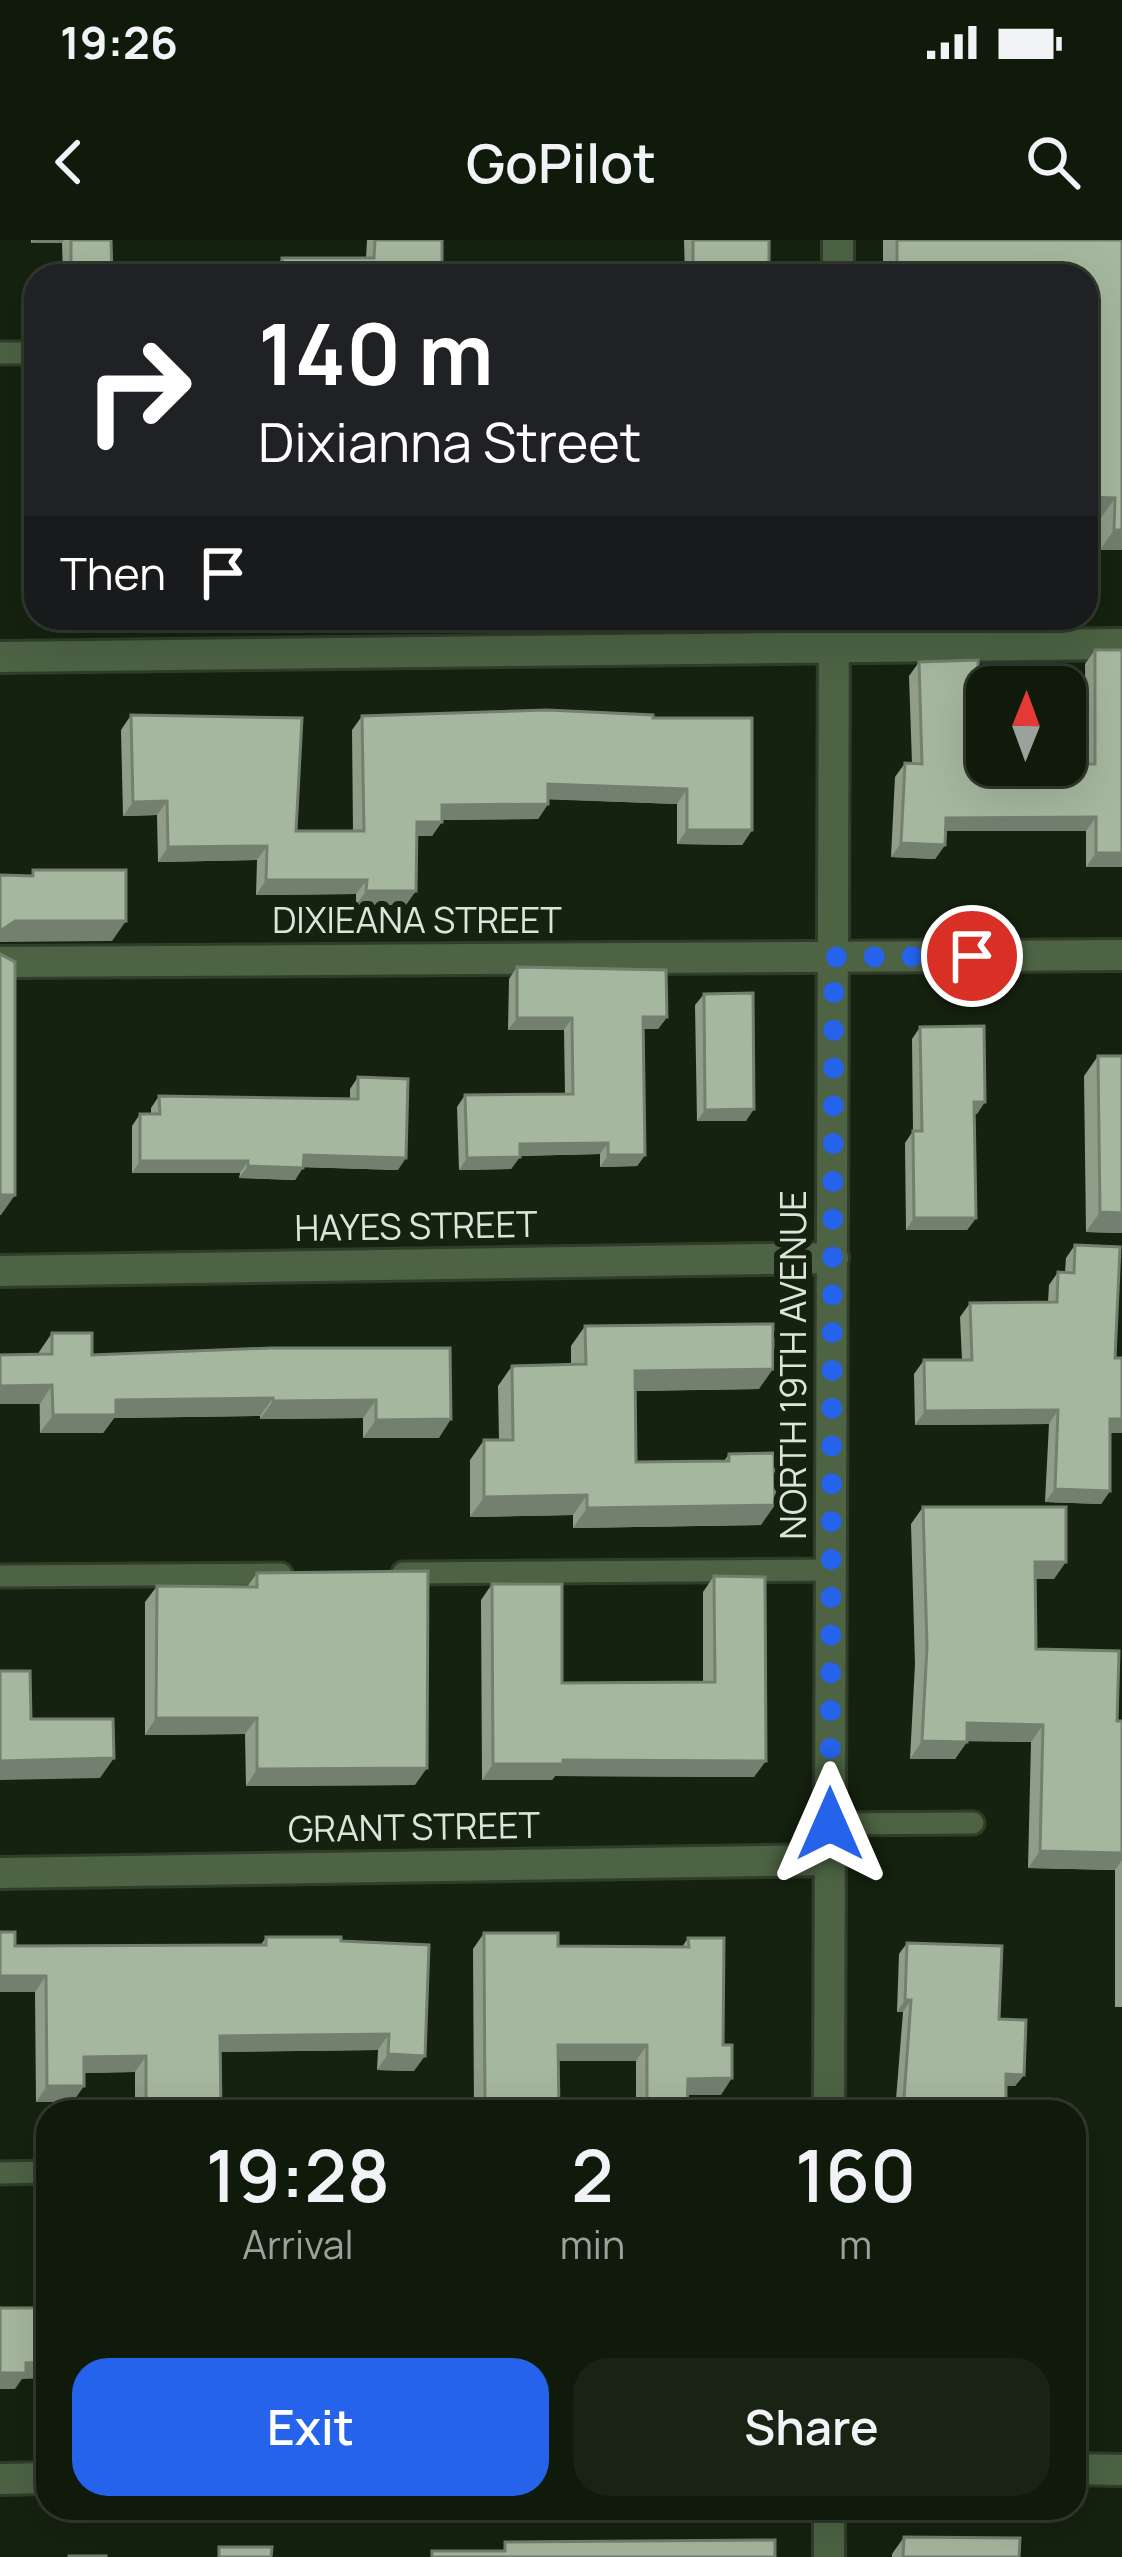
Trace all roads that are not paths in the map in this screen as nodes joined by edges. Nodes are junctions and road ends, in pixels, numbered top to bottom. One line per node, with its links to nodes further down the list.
1 (834, 633): 2 (street); 3 (street); 5 (street, NORTH 19TH AVENUE)
2 (1122, 644)
3 (0, 657)
4 (1122, 955): 5 (street, DIXIEANA STREET)
5 (834, 957): 6 (street, DIXIEANA STREET); 7 (street, NORTH 19TH AVENUE)
6 (0, 962)
7 (832, 1258): 8 (street, HAYES STREET); 9 (street, NORTH 19TH AVENUE)
8 (0, 1271)
9 (831, 1570): 11 (lane); 14 (street, NORTH 19TH AVENUE)
10 (308, 1574): 12 (lane)
11 (380, 1574)
12 (0, 1576)
13 (973, 1823): 14 (lane)
14 (830, 1824): 15 (street, NORTH 19TH AVENUE)
15 (829, 1860): 16 (street, GRANT STREET); 17 (street, NORTH 19TH AVENUE)
16 (0, 1873)
17 (829, 2100)
18 (36, 2172): 19 (lane)
19 (0, 2173)
20 (1086, 2469): 21 (street)
21 (1122, 2470)
22 (36, 2478): 23 (street)
23 (0, 2479)
24 (829, 2520): 25 (street)
25 (829, 2557)

